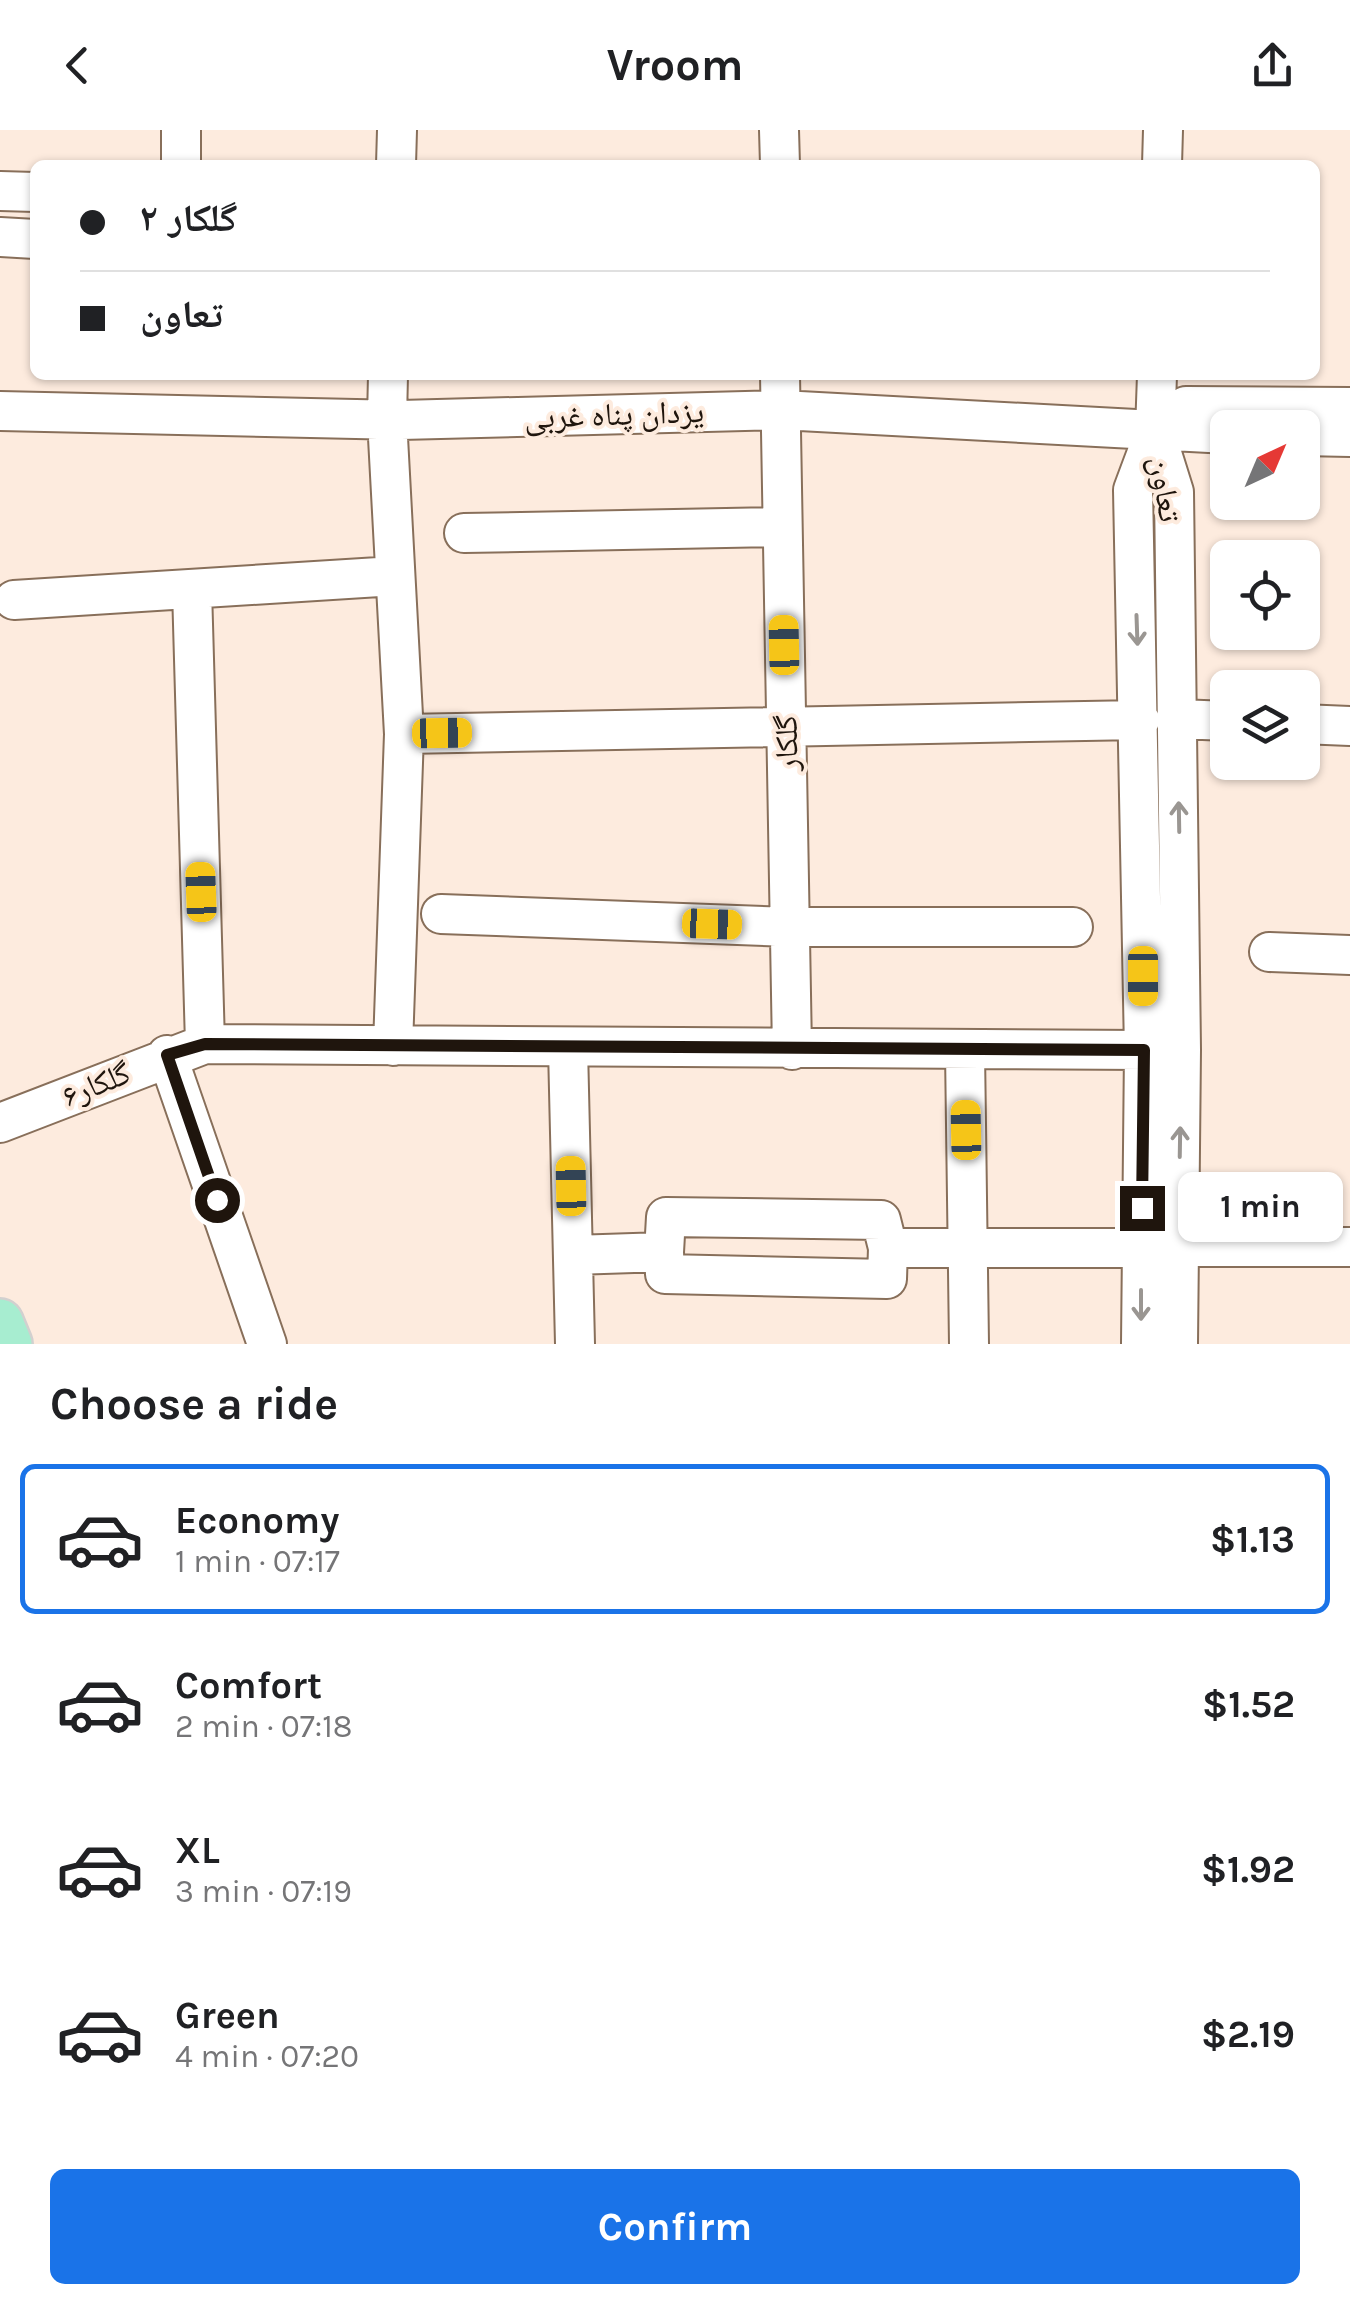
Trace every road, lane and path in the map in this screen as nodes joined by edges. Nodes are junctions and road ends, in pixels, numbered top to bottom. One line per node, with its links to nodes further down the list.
1 (181, 130): 5 (street)
2 (398, 130): 6 (street)
3 (780, 130): 7 (street)
4 (1163, 130): 8 (street)
5 (181, 160)
6 (396, 160)
7 (780, 160)
8 (1162, 160)
9 (0, 190): 10 (street)
10 (30, 192)
11 (0, 237): 12 (street)
12 (30, 240)
13 (388, 380): 18 (street)
14 (1157, 380): 19 (street)
15 (780, 392): 18 (street, یزدان پناه غربی); 19 (street, یزدان پناه غربی); 23 (street, گلکار)
16 (1350, 407): 19 (street)
17 (0, 411): 18 (street, یزدان پناه غربی)
18 (387, 419): 27 (street)
19 (1155, 431): 20 (street, یزدان پناه غربی); 25 (street, تعاون); 26 (street, تعاون)
20 (1210, 433)
21 (1320, 437): 22 (street)
22 (1350, 438)
23 (782, 527): 24 (street); 32 (street, گلکار)
24 (464, 534)
25 (1135, 567): 26 (street); 30 (street, تعاون, one-way to 30)
26 (1174, 569): 30 (street, تعاون)
27 (396, 576): 28 (street); 35 (street)
28 (192, 589): 29 (street); 41 (street)
29 (14, 600)
30 (1159, 719): 31 (street); 32 (street); 45 (street, تعاون); 52 (street, تعاون, one-way to 30)
31 (1210, 720)
32 (786, 723): 35 (street); 37 (street, گلکار)
33 (1320, 725): 34 (street)
34 (1350, 726)
35 (404, 734): 42 (street)
36 (442, 914): 37 (street)
37 (790, 926): 38 (street); 44 (street, گلکار)
38 (1073, 927)
39 (1269, 952): 40 (street)
40 (1350, 955)
41 (205, 1044): 42 (street, گلکار۶); 47 (street, گلکار۶)
42 (393, 1046): 43 (street, گلکار۶)
43 (568, 1048): 44 (street, گلکار۶); 54 (street)
44 (792, 1050): 46 (street, گلکار۶)
45 (1144, 1050): 46 (street, گلکار۶); 52 (street, تعاون)
46 (965, 1051): 51 (street)
47 (167, 1055): 48 (street, گلکار۶); 57 (street)
48 (0, 1123)
49 (1350, 1247): 52 (street)
50 (888, 1248): 51 (street); 53 (street); 53 (street)
51 (967, 1248): 52 (street); 59 (street)
52 (1160, 1248): 60 (street, تعاون, one-way to 60); 61 (street, تعاون)
53 (664, 1252): 54 (street)
54 (573, 1255): 58 (street)
55 (0, 1322): 56 (main road)
56 (9, 1344)
57 (267, 1344)
58 (575, 1344)
59 (969, 1344)
60 (1141, 1344)
61 (1178, 1344)

